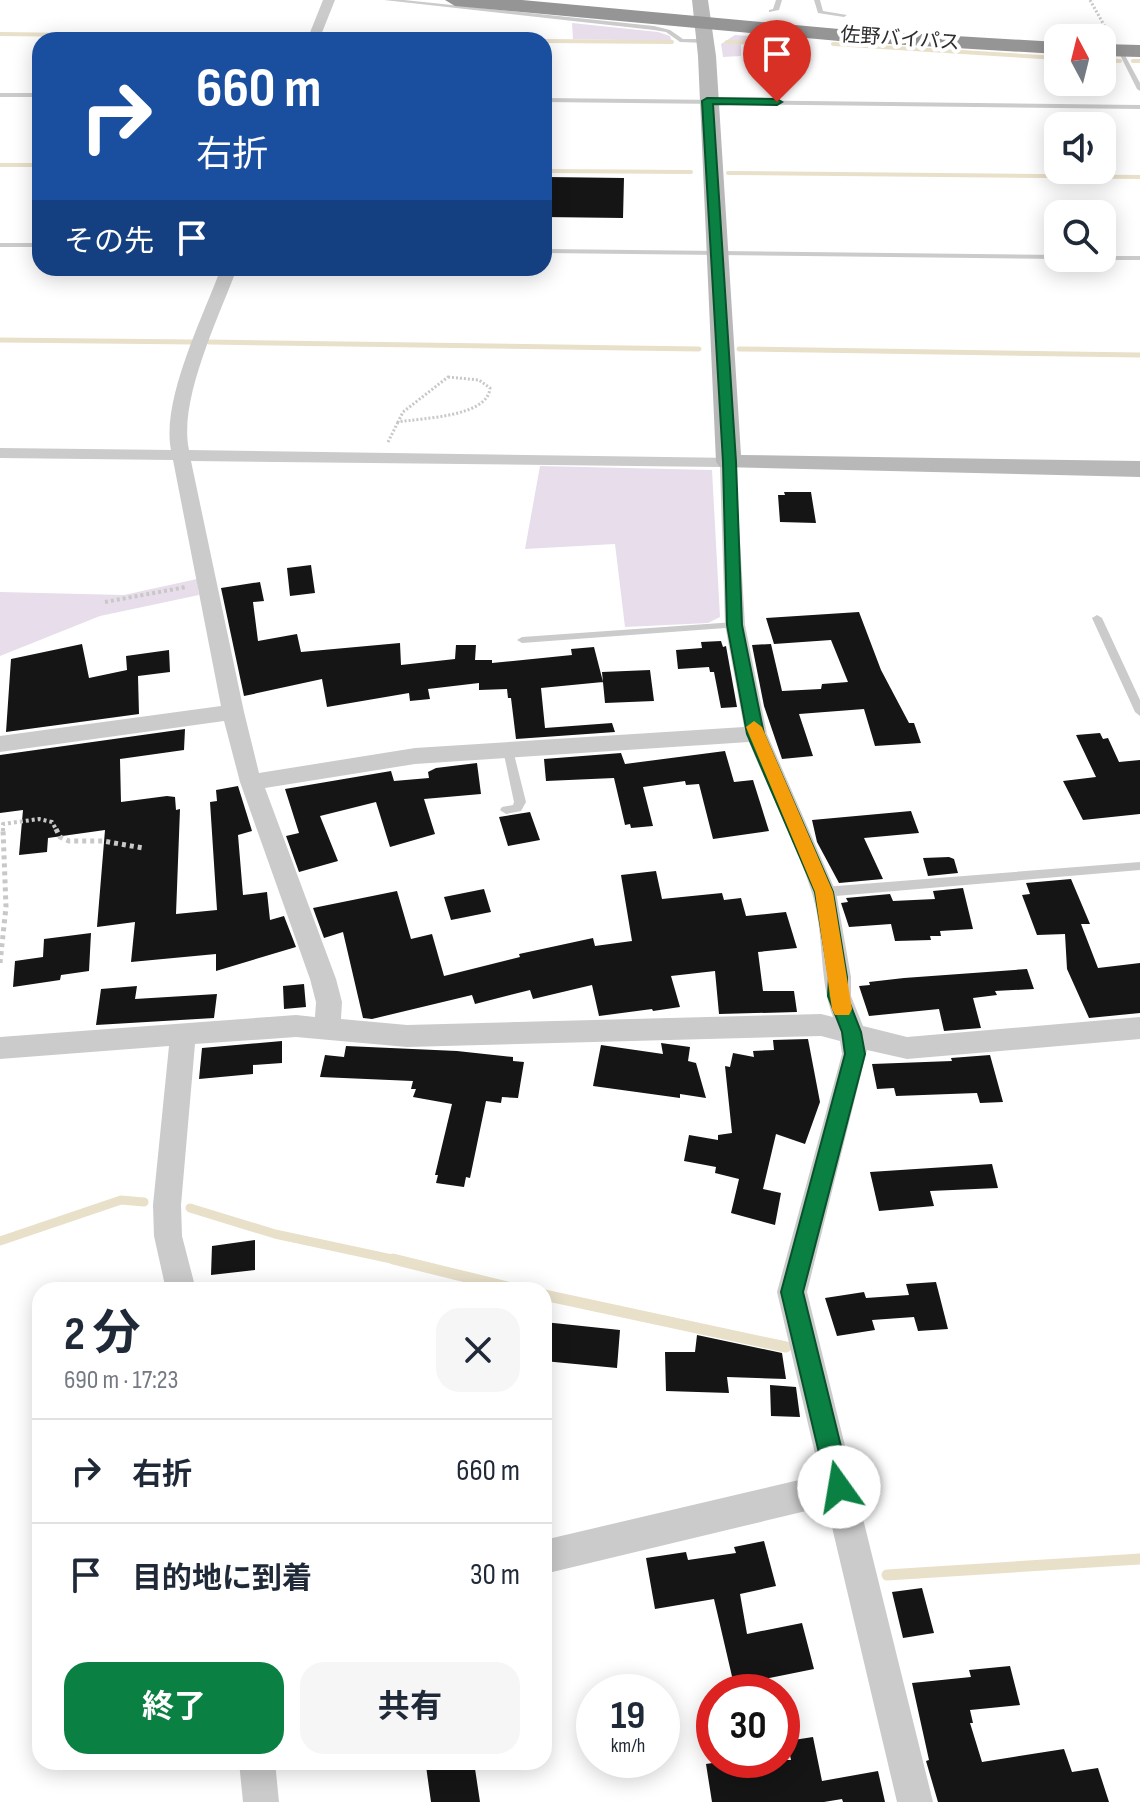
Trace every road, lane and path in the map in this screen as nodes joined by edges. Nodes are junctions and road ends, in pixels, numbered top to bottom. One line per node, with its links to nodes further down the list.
1 (329, 0): 11 (street)
2 (387, 0): 10 (lane)
3 (455, 0): 10 (highway, 佐野バイパス)
4 (540, 0): 10 (highway, 佐野バイパス)
5 (779, 0): 8 (lane)
6 (817, 0): 9 (lane)
7 (1090, 0): 14 (path)
8 (771, 11)
9 (844, 15)
10 (702, 20): 12 (highway, 佐野バイパス); 13 (highway, 佐野バイパス); 19 (street)
11 (316, 32)
12 (1044, 39)
13 (1044, 47)
14 (1120, 47): 15 (lane)
15 (1140, 89)
16 (0, 95): 17 (lane)
17 (32, 95)
18 (552, 100): 19 (lane)
19 (707, 101): 20 (lane); 24 (street)
20 (1140, 107)
21 (0, 245): 22 (lane)
22 (32, 245)
23 (552, 251): 24 (lane)
24 (716, 253): 25 (lane); 33 (street)
25 (1044, 257)
26 (1116, 258): 27 (lane)
27 (1140, 258)
28 (226, 276): 31 (street)
29 (398, 422): 29 (path); 32 (path)
30 (0, 453): 31 (street)
31 (180, 456): 32 (street); 35 (street)
32 (384, 458): 33 (street)
33 (729, 462): 34 (street); 38 (street)
34 (1140, 469)
35 (207, 583): 36 (path); 40 (street)
36 (105, 602)
37 (1097, 618): 41 (lane)
38 (735, 625): 39 (lane); 42 (street)
39 (522, 640)
40 (233, 712): 43 (street); 45 (street)
41 (1140, 712)
42 (756, 734): 44 (street); 49 (street)
43 (0, 744)
44 (508, 750): 45 (street); 46 (lane)
45 (251, 782): 52 (street)
46 (506, 810)
47 (143, 848): 50 (path)
48 (1140, 866): 49 (lane)
49 (824, 892): 53 (street)
50 (0, 963)
51 (1140, 1028): 53 (street)
52 (327, 1030): 53 (street); 54 (street)
53 (852, 1032): 57 (street)
54 (183, 1036): 55 (street); 56 (street)
55 (0, 1048)
56 (179, 1282)
57 (839, 1487): 58 (street); 61 (street)
58 (552, 1555)
59 (258, 1770): 60 (street)
60 (261, 1802)
61 (915, 1802)

